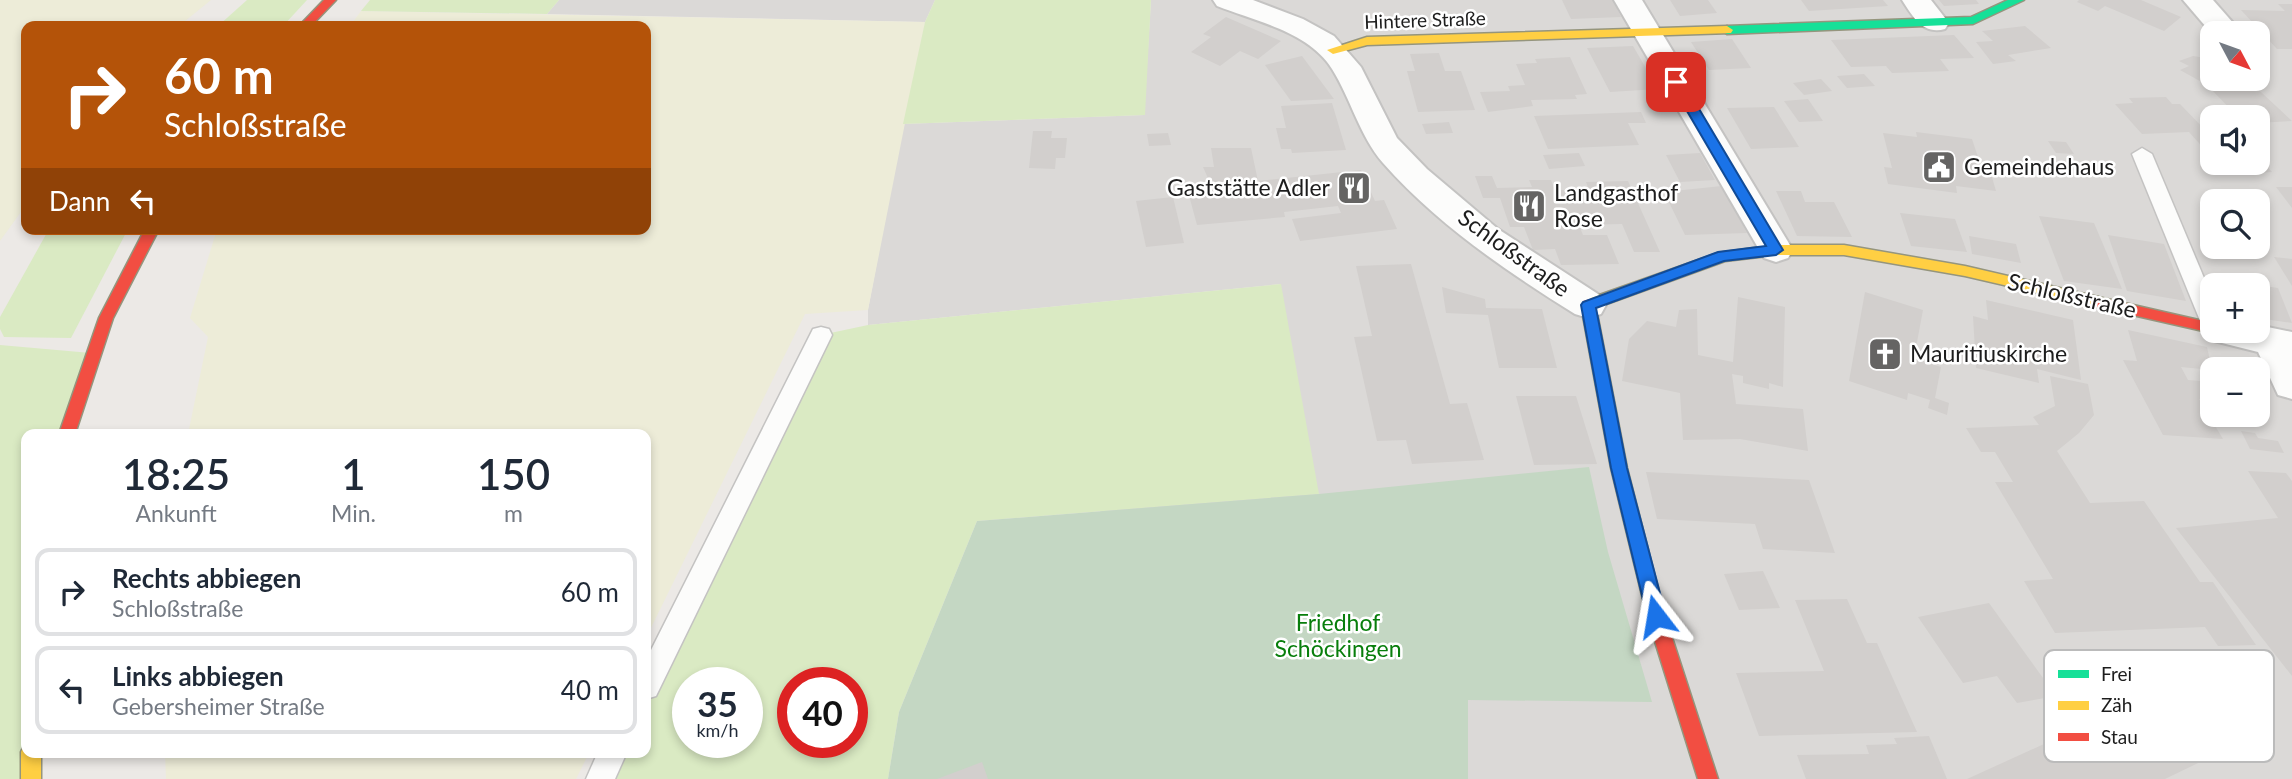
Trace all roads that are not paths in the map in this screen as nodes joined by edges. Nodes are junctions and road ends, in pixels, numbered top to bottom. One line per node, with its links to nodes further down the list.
1 (330, 0): 7 (street)
2 (1227, 0): 11 (street, Schloßstraße)
3 (1628, 0): 10 (street)
4 (1916, 0): 9 (street)
5 (2018, 0): 9 (street, Hintere Straße)
6 (2196, 0): 8 (street)
7 (310, 21)
8 (2216, 21)
9 (1935, 23): 10 (street, Hintere Straße)
10 (1648, 34): 11 (street, Hintere Straße); 14 (street)
11 (1333, 50): 16 (street, Schloßstraße)
12 (2142, 154): 15 (lane)
13 (149, 235): 21 (street)
14 (1776, 250): 16 (street, Schloßstraße); 17 (street, Schloßstraße)
15 (2200, 297)
16 (1588, 305): 27 (street)
17 (2200, 323)
18 (821, 335): 22 (lane)
19 (2282, 344): 20 (street)
20 (2292, 385)
21 (68, 429)
22 (651, 677)
23 (31, 758): 25 (street)
24 (610, 758): 26 (lane)
25 (31, 779)
26 (600, 779)
27 (1708, 779)

